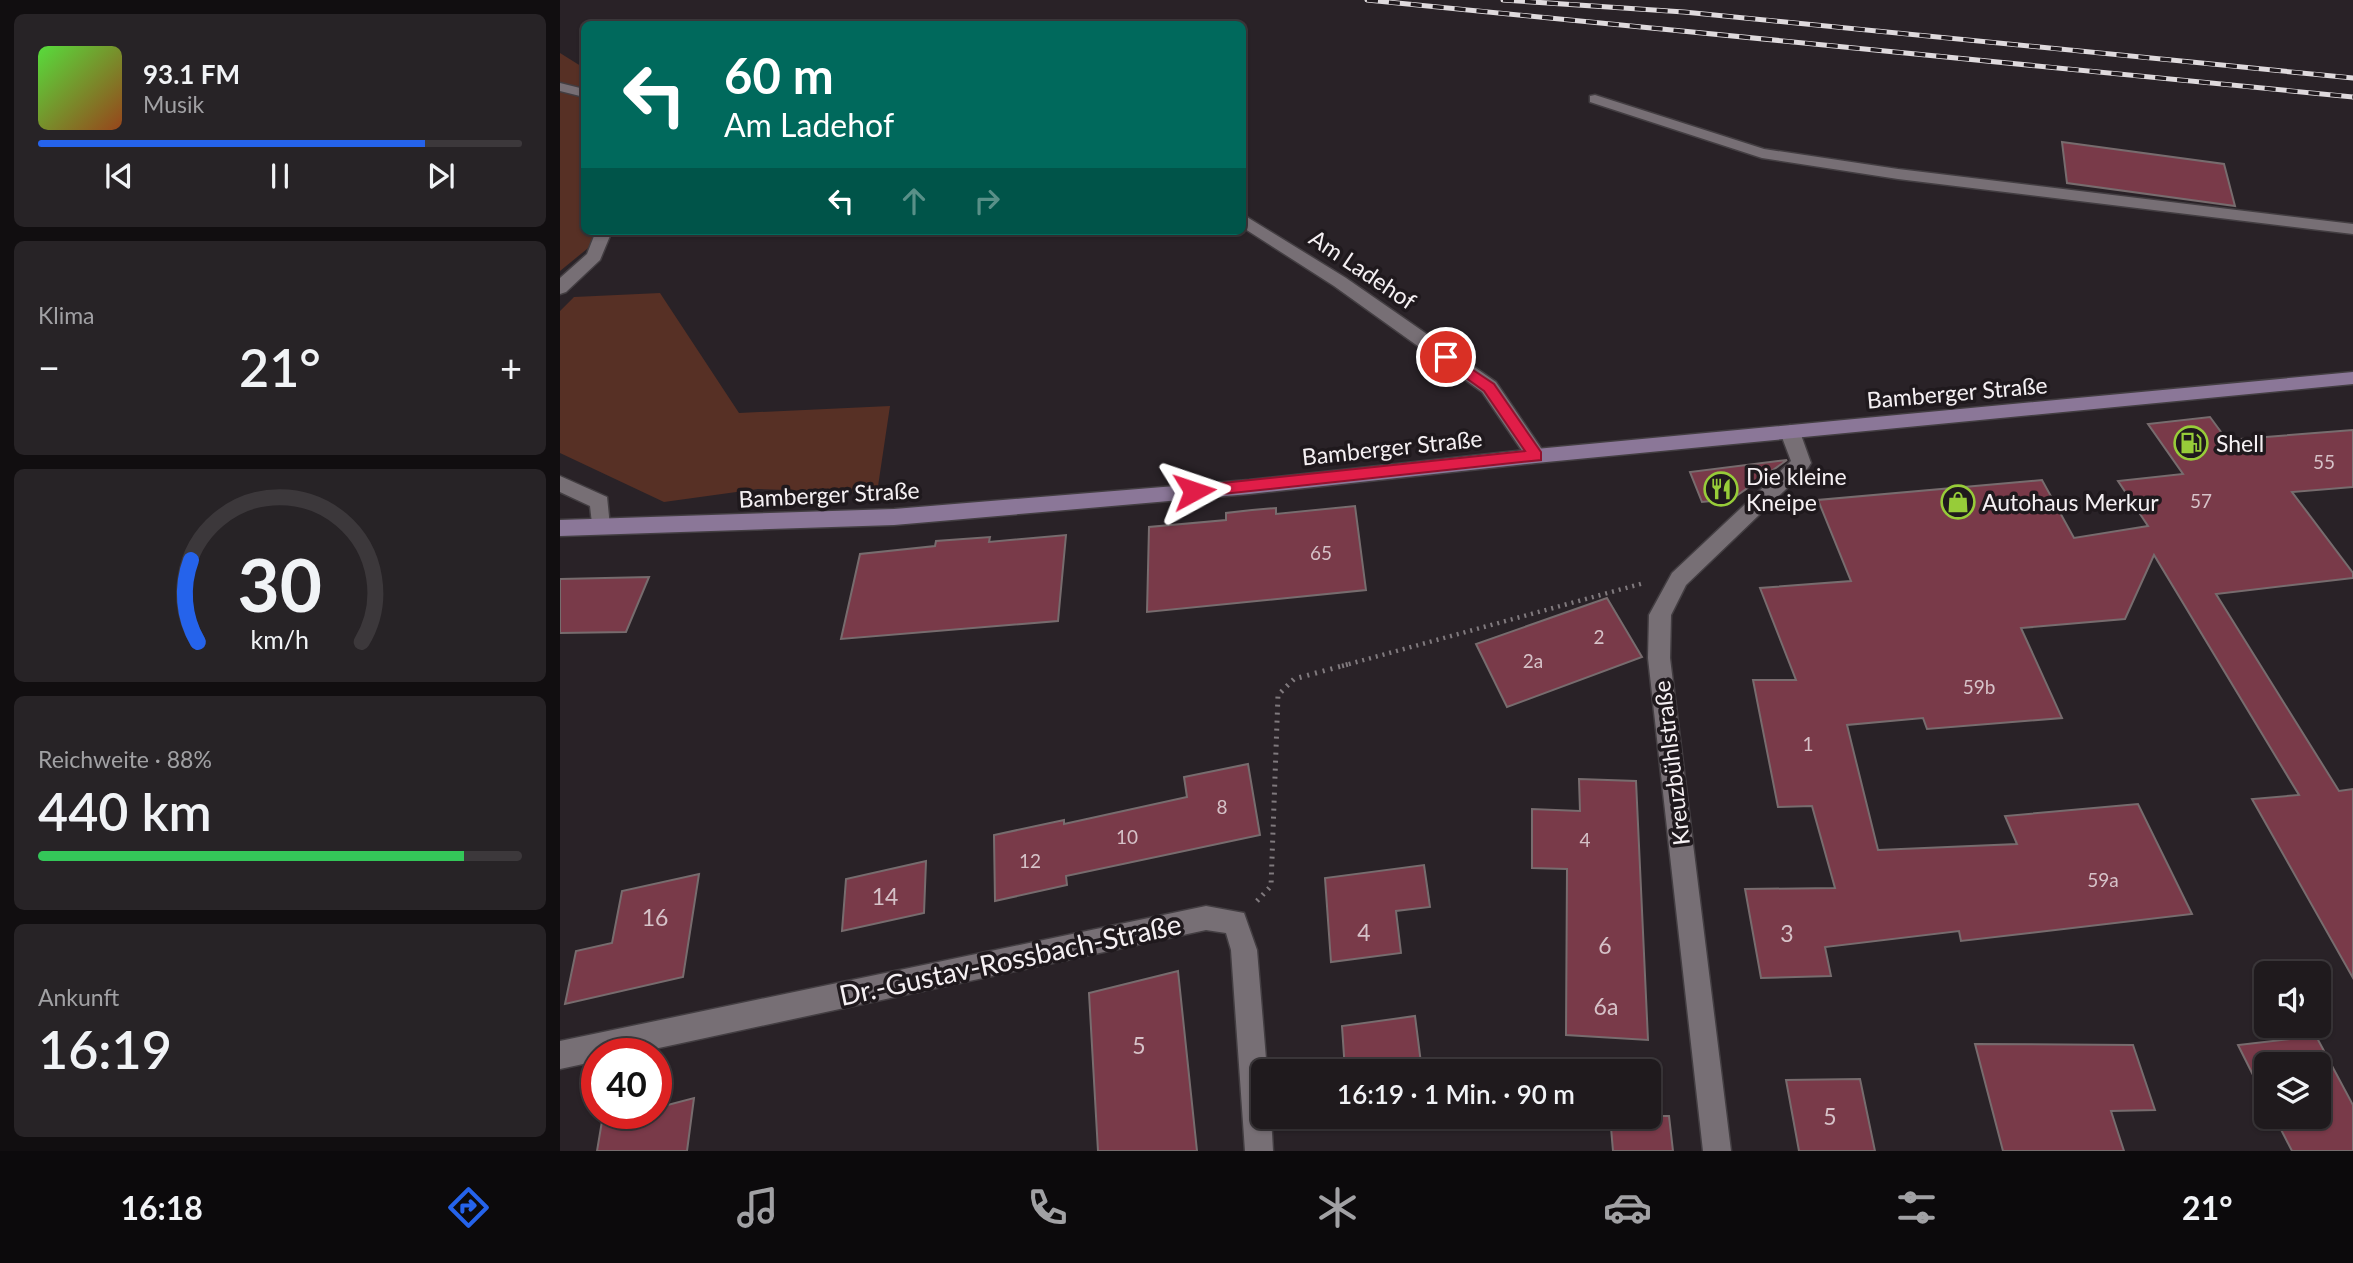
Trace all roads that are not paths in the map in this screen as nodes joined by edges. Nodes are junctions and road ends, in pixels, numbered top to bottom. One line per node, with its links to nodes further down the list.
1 (560, 87): 2 (street)
2 (581, 92)
3 (1595, 99): 5 (street)
4 (1246, 222): 10 (street, Am Ladehof)
5 (2353, 229)
6 (602, 235): 7 (street)
7 (560, 288)
8 (2353, 377): 9 (street, Bamberger Straße)
9 (1790, 432): 10 (street, Bamberger Straße); 16 (street, Kreuzbühlstraße)
10 (1536, 456): 12 (street, Bamberger Straße)
11 (560, 483): 12 (street)
12 (600, 526): 13 (street, Bamberger Straße)
13 (560, 527)
14 (560, 1055): 15 (street, Dr.-Gustav-Rossbach-Straße)
15 (1259, 1151)
16 (1717, 1151)

